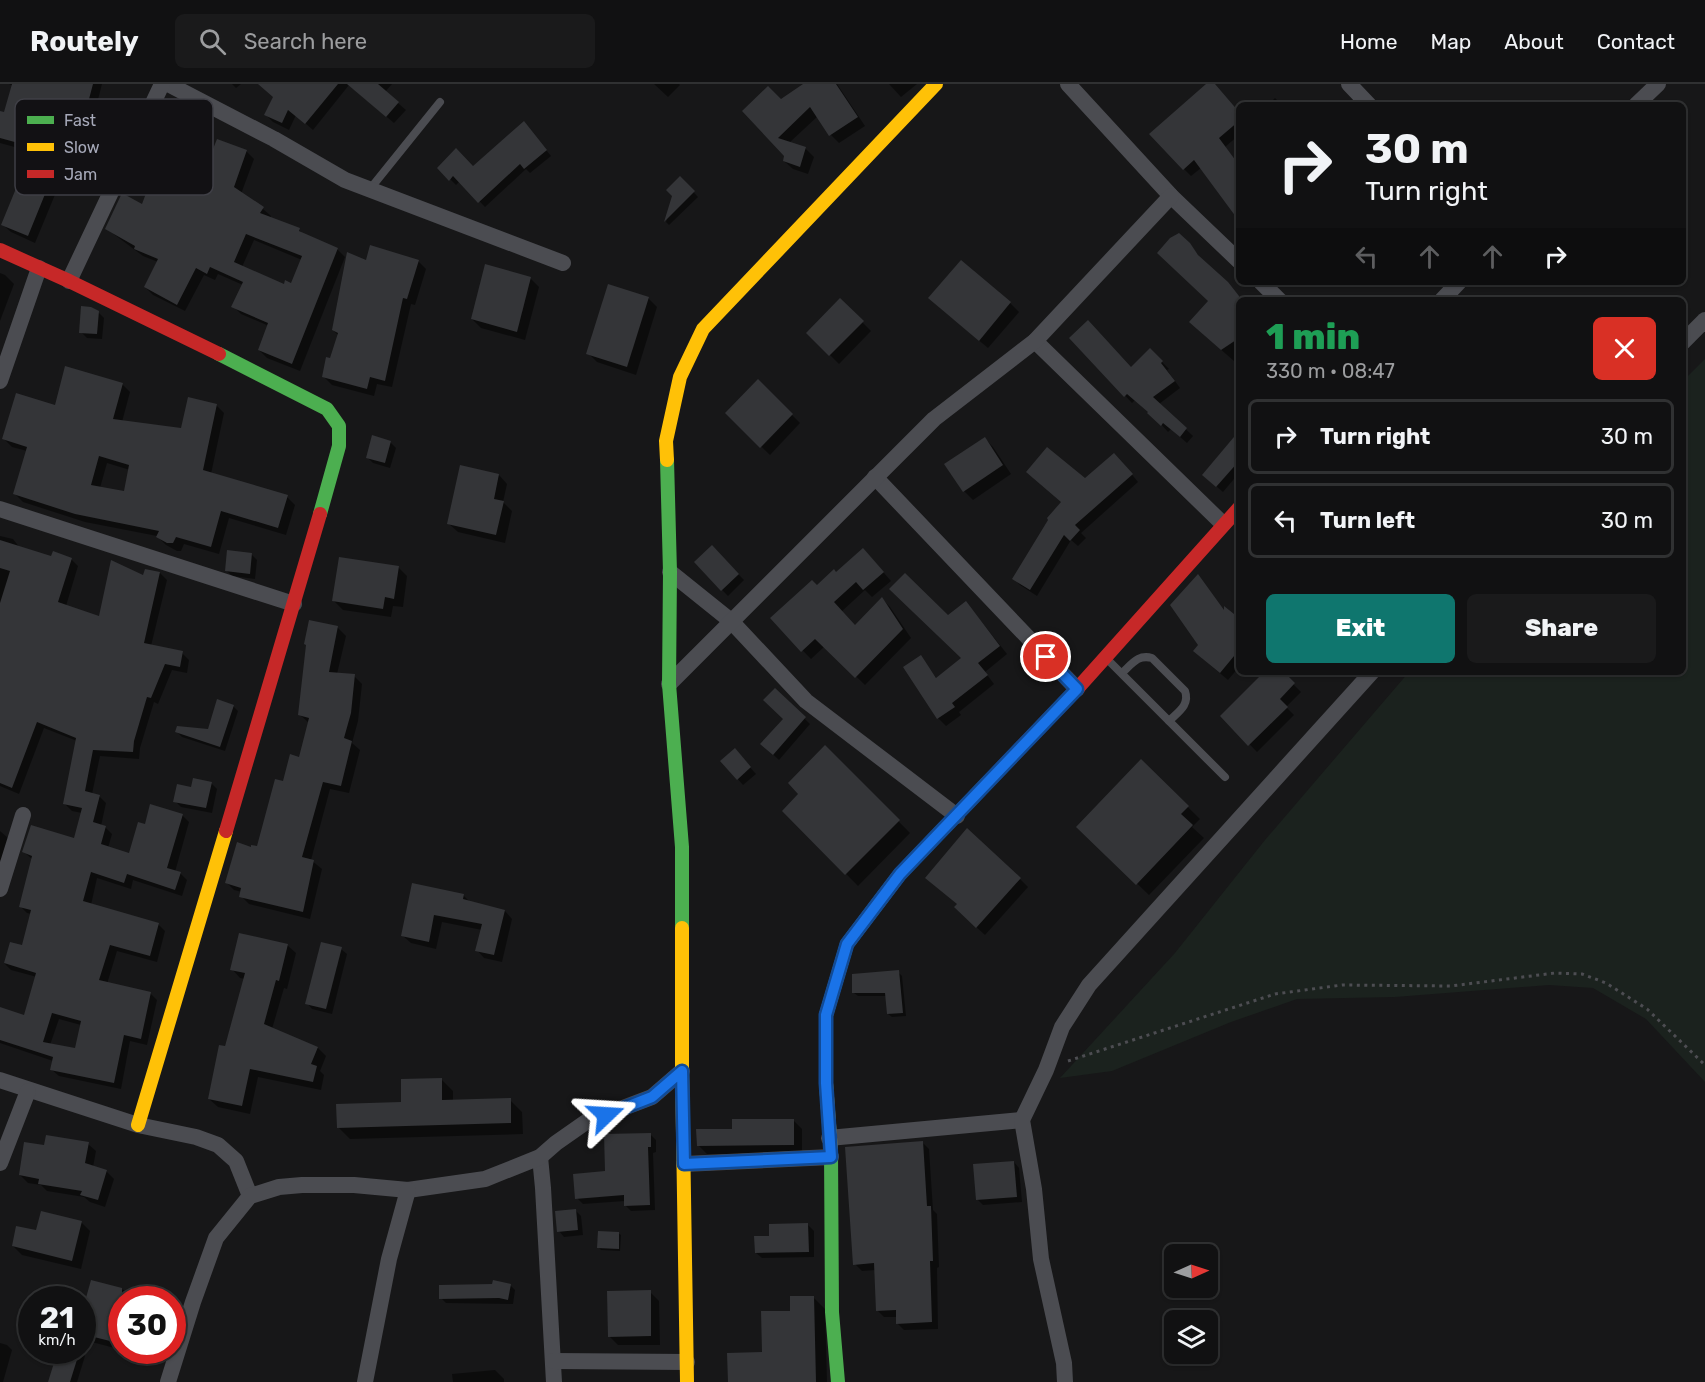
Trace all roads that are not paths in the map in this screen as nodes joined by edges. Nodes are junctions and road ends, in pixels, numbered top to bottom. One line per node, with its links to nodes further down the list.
1 (162, 84): 7 (street)
2 (168, 84): 8 (street)
3 (936, 84): 33 (street)
4 (1068, 84): 15 (street)
5 (1348, 84): 10 (street)
6 (1652, 86): 11 (street)
7 (155, 99)
8 (197, 99)
9 (440, 102): 13 (lane)
10 (1366, 102)
11 (1639, 102)
12 (213, 107): 13 (street)
13 (370, 189): 18 (street)
14 (110, 195): 20 (street)
15 (1172, 196): 17 (street); 27 (street)
16 (0, 250): 19 (street)
17 (1236, 258)
18 (563, 263)
19 (39, 268): 20 (street); 28 (street)
20 (69, 281): 34 (street)
21 (1264, 285): 23 (street)
22 (1456, 285): 24 (street)
23 (1277, 297)
24 (1445, 297)
25 (1705, 320): 26 (street)
26 (1686, 339)
27 (1035, 341): 29 (street); 32 (street)
28 (0, 381)
29 (875, 477): 35 (street); 40 (street)
30 (0, 509): 34 (street)
31 (1236, 511): 32 (street)
32 (1223, 524): 36 (street)
33 (670, 572): 35 (street); 39 (street)
34 (294, 604): 50 (street)
35 (731, 621): 39 (street); 44 (street)
36 (1104, 657): 37 (lane); 40 (street)
37 (1122, 673): 41 (lane); 41 (lane)
38 (1369, 675): 49 (street)
39 (669, 684): 46 (street)
40 (1077, 689): 44 (street)
41 (1169, 720): 42 (lane)
42 (1225, 777)
43 (23, 815): 45 (street)
44 (957, 816): 51 (street)
45 (0, 889)
46 (682, 1071): 52 (street); 55 (street)
47 (0, 1080): 48 (street)
48 (28, 1091): 50 (street); 54 (street)
49 (1022, 1120): 51 (street); 65 (street)
50 (138, 1125): 57 (street)
51 (830, 1138): 53 (street)
52 (540, 1157): 56 (street); 58 (street)
53 (831, 1157): 55 (street); 64 (street)
54 (0, 1163)
55 (684, 1164): 59 (street)
56 (408, 1190): 57 (street); 61 (street)
57 (250, 1196): 60 (street)
58 (553, 1361): 59 (street); 62 (street)
59 (687, 1362): 63 (street)
60 (168, 1382)
61 (365, 1382)
62 (554, 1382)
63 (687, 1382)
64 (838, 1382)
65 (1065, 1382)

